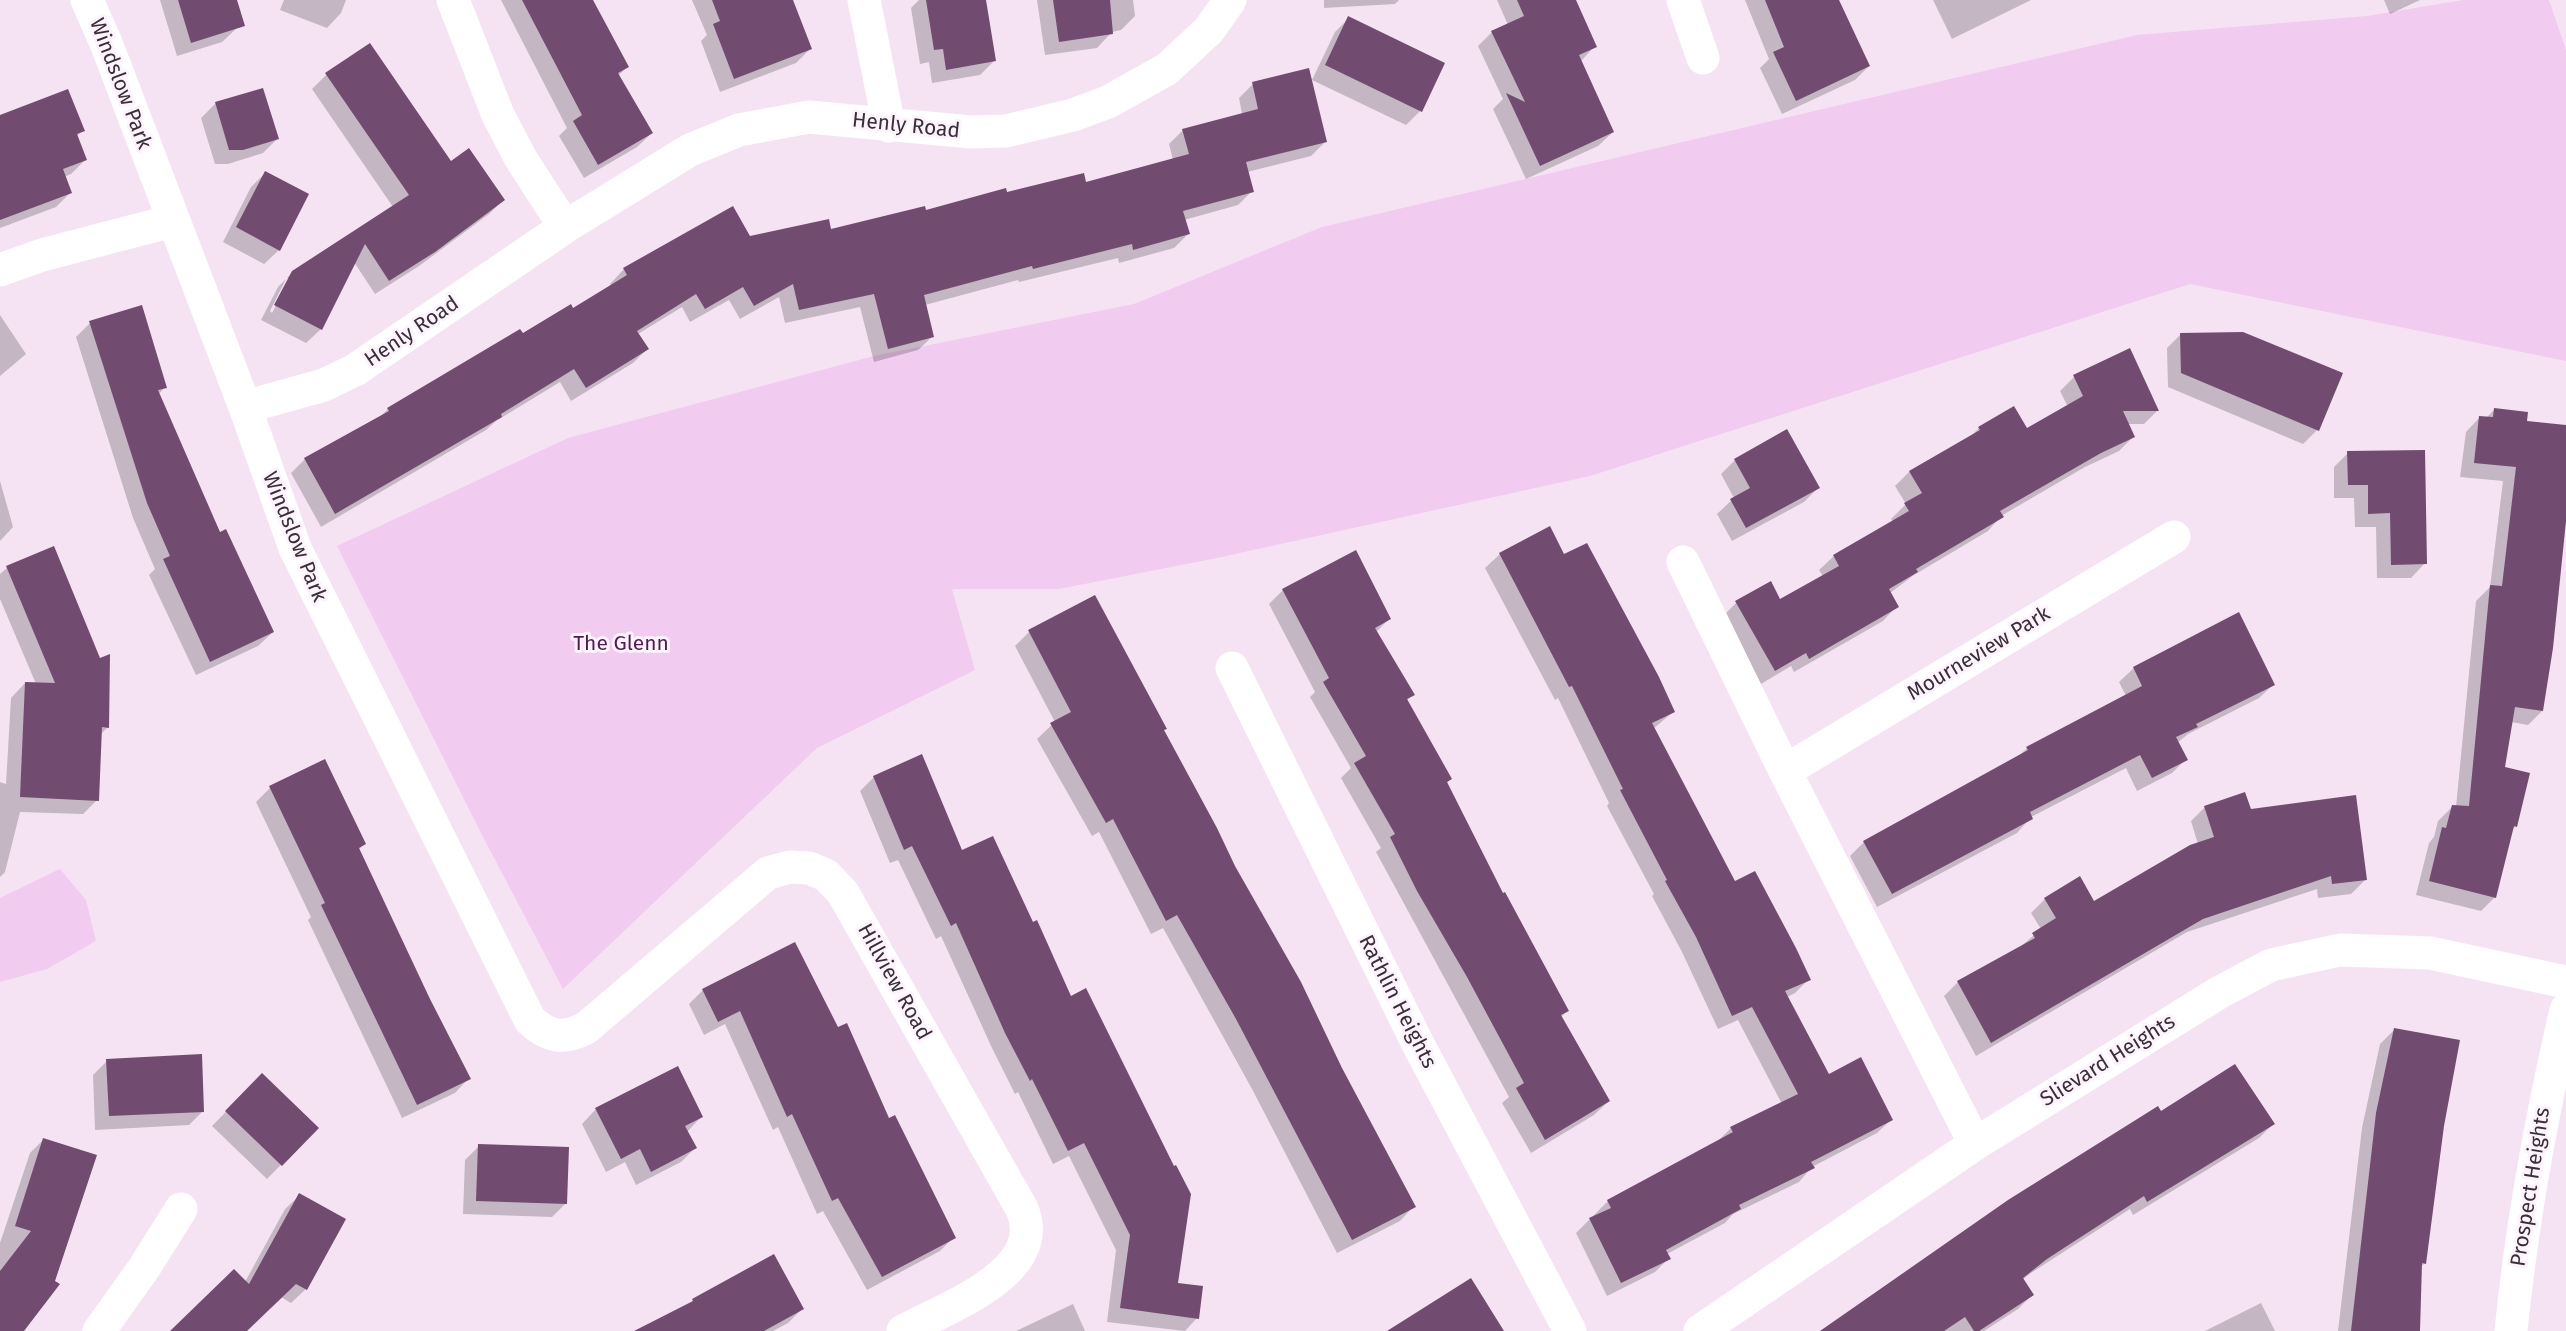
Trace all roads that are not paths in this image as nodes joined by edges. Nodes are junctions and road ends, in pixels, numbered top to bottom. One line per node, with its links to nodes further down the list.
1 (87, 0): 8 (street, Windslow Park)
2 (453, 0): 9 (street)
3 (864, 0): 7 (street)
4 (1230, 0): 7 (street, Henly Road)
5 (1683, 0): 6 (street)
6 (1703, 58)
7 (889, 126): 9 (street, Henly Road)
8 (172, 221): 10 (street); 11 (street, Windslow Park)
9 (565, 227): 11 (street, Henly Road)
10 (0, 270)
11 (245, 408): 18 (street, Windslow Park)
12 (2174, 537): 15 (street, Mourneview Park)
13 (1683, 562): 15 (street)
14 (1232, 668): 23 (street, Rathlin Heights)
15 (1785, 771): 19 (street)
16 (2566, 982): 19 (street, Slievard Heights)
17 (2566, 1010): 25 (street, Prospect Heights)
18 (564, 1037): 22 (street, Hillview Road)
19 (1975, 1144): 24 (street, Slievard Heights)
20 (181, 1209): 21 (street)
21 (99, 1331)
22 (903, 1331)
23 (1570, 1331)
24 (1700, 1331)
25 (2511, 1331)

